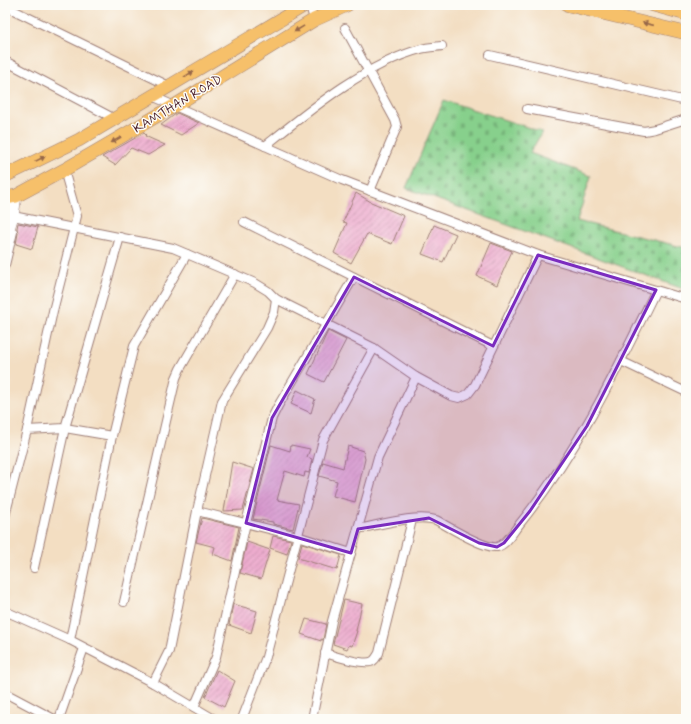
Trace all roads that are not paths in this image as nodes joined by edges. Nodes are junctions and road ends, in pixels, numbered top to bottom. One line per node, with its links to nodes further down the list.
1 (305, 5): 15 (main road, KAMTHAN ROAD, one-way to 1)
2 (310, 5): 8 (street)
3 (347, 5): 8 (main road, KAMTHAN ROAD)
4 (653, 5): 7 (main road)
5 (5, 6): 15 (street)
6 (577, 6): 10 (main road, one-way to 6)
7 (686, 14)
8 (314, 20): 18 (main road, KAMTHAN ROAD, one-way to 18)
9 (345, 28): 14 (street)
10 (686, 33)
11 (442, 46): 14 (street)
12 (490, 55): 17 (street)
13 (5, 61): 20 (street)
14 (369, 71): 22 (street); 25 (street)
15 (169, 86): 16 (main road, KAMTHAN ROAD)
16 (152, 96): 18 (street); 20 (main road, KAMTHAN ROAD)
17 (686, 101)
18 (174, 106): 22 (street); 23 (main road, KAMTHAN ROAD, one-way to 23)
19 (527, 109): 21 (street)
20 (115, 119): 24 (main road, KAMTHAN ROAD, one-way to 20)
21 (686, 119)
22 (265, 146): 25 (street)
23 (64, 170): 26 (main road, KAMTHAN ROAD); 29 (street)
24 (5, 176)
25 (370, 191): 33 (street)
26 (10, 197): 27 (street)
27 (15, 216): 29 (street); 31 (street); 34 (street)
28 (244, 222): 36 (street)
29 (74, 229): 30 (street); 47 (street)
30 (120, 238): 32 (street); 46 (street)
31 (5, 241)
32 (187, 254): 35 (street); 48 (street)
33 (538, 255): 37 (street); 41 (street)
34 (5, 265)
35 (234, 274): 38 (street); 57 (street)
36 (354, 277): 40 (street); 41 (street)
37 (656, 290): 39 (street); 43 (street)
38 (276, 299): 40 (street); 49 (street)
39 (686, 299)
40 (326, 324): 42 (street); 52 (street)
41 (493, 346): 44 (street)
42 (374, 348): 44 (street); 54 (street)
43 (621, 361): 45 (street); 51 (street)
44 (416, 377): 53 (street)
45 (686, 392)
46 (65, 428): 47 (street); 48 (street); 56 (street)
47 (27, 430): 50 (street)
48 (112, 436): 59 (street)
49 (198, 511): 52 (street); 62 (street)
50 (5, 516)
51 (412, 520): 53 (street); 61 (street)
52 (246, 523): 54 (street); 64 (street)
53 (358, 529): 55 (street)
54 (298, 536): 55 (street); 68 (street)
55 (351, 553): 61 (street)
56 (34, 568)
57 (124, 602)
58 (5, 611): 59 (street)
59 (70, 640): 60 (street)
60 (84, 648): 62 (street); 66 (street)
61 (325, 653): 69 (street)
62 (153, 683): 64 (street)
63 (5, 694): 65 (street)
64 (194, 707): 67 (street)
65 (54, 719)
66 (60, 719)
67 (214, 719)
68 (242, 719)
69 (312, 719)

